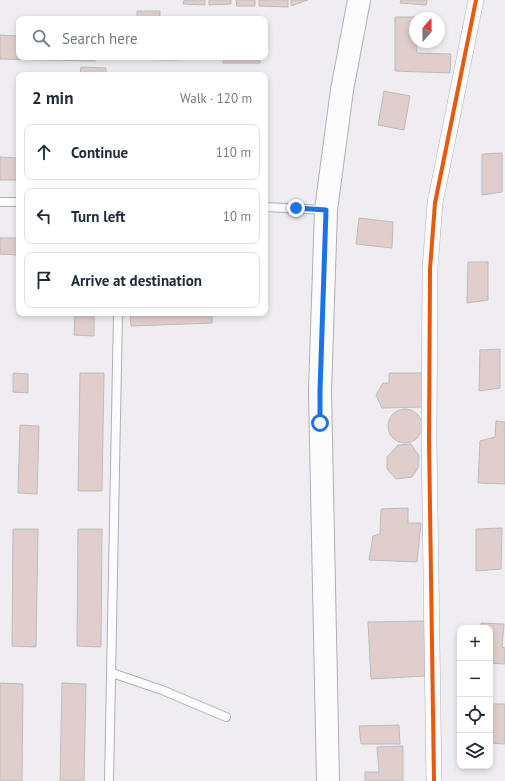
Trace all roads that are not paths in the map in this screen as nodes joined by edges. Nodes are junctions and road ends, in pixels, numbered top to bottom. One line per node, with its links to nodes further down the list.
1 (344, 0): 7 (main road)
2 (359, 0): 7 (main road)
3 (476, 0): 15 (street)
4 (0, 202): 5 (lane)
5 (16, 202)
6 (268, 207): 7 (lane)
7 (319, 210): 10 (main road)
8 (118, 316): 9 (lane)
9 (112, 673): 11 (lane); 12 (lane)
10 (319, 703): 13 (main road); 14 (main road)
11 (226, 717)
12 (109, 781)
13 (314, 781)
14 (328, 781)
15 (434, 781)

